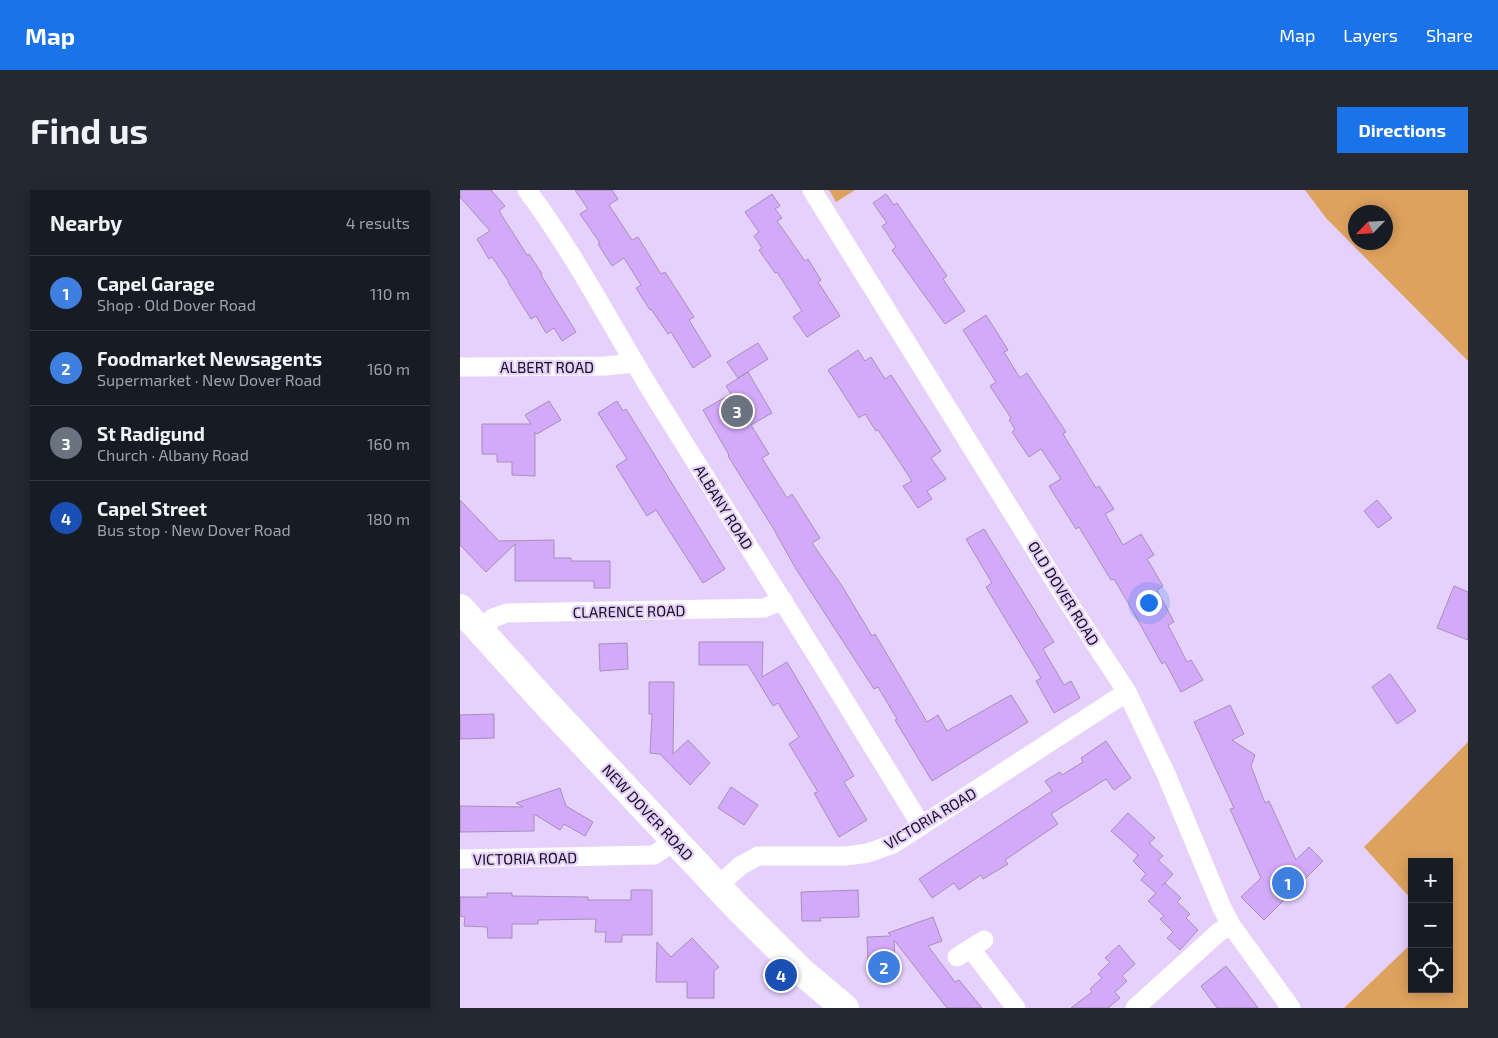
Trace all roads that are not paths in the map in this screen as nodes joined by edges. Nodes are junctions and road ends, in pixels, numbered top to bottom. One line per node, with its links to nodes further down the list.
1 (527, 190): 3 (street, ALBANY ROAD)
2 (812, 190): 8 (street, OLD DOVER ROAD)
3 (634, 363): 4 (street, ALBERT ROAD); 5 (street, ALBANY ROAD)
4 (460, 367)
5 (783, 600): 7 (street, CLARENCE ROAD); 9 (street, ALBANY ROAD)
6 (460, 608): 7 (main road, NEW DOVER ROAD)
7 (481, 632): 10 (main road, NEW DOVER ROAD)
8 (1127, 692): 9 (street, VICTORIA ROAD); 13 (street, OLD DOVER ROAD)
9 (921, 825): 12 (street, VICTORIA ROAD)
10 (673, 839): 11 (street, VICTORIA ROAD); 12 (main road, NEW DOVER ROAD)
11 (460, 859)
12 (717, 887): 15 (main road, NEW DOVER ROAD)
13 (1231, 925): 17 (street); 18 (street, OLD DOVER ROAD)
14 (971, 949): 16 (street)
15 (845, 1008)
16 (1016, 1008)
17 (1135, 1008)
18 (1291, 1008)

